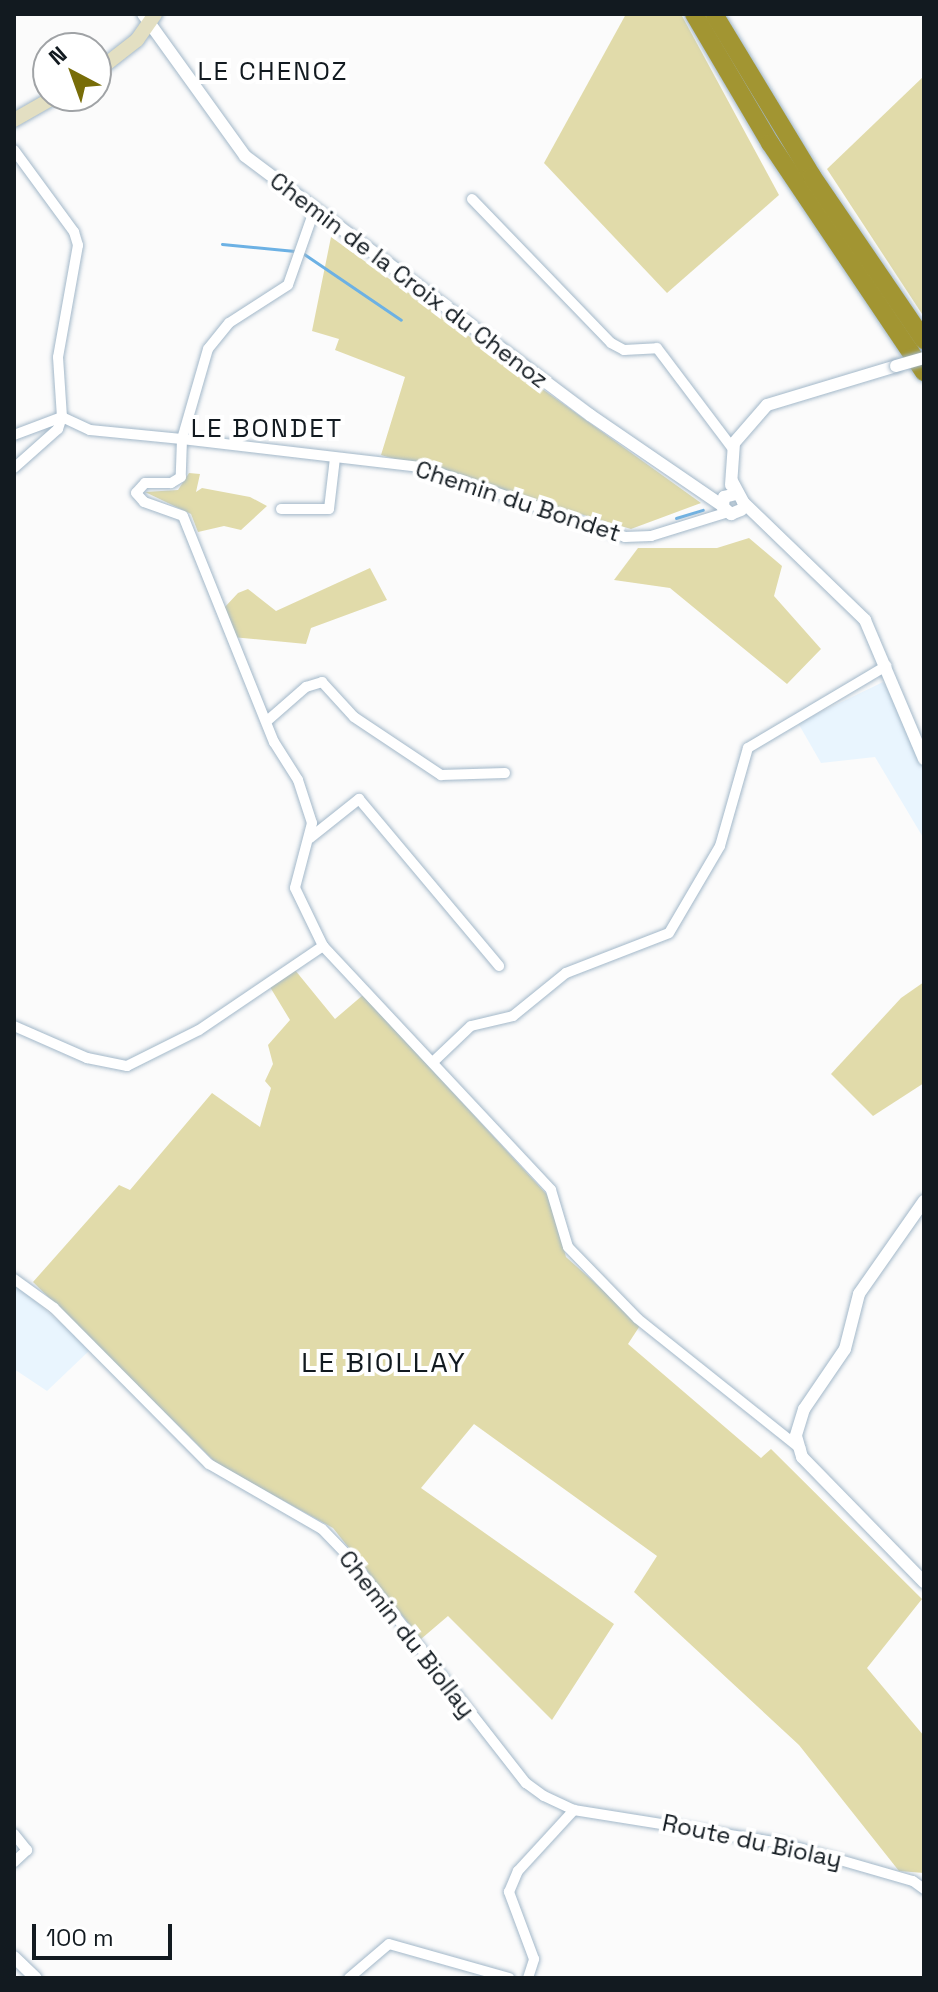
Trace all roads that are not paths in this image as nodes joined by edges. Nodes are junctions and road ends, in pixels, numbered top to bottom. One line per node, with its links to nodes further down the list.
1 (694, 14): 12 (highway)
2 (714, 14): 10 (highway)
3 (149, 16): 4 (main road); 9 (street, Chemin de la Croix du Chenoz)
4 (112, 60)
5 (32, 110): 6 (main road)
6 (14, 120)
7 (14, 150): 13 (street)
8 (472, 199): 16 (street)
9 (314, 211): 15 (street); 19 (street, Chemin de la Croix du Chenoz)
10 (924, 340)
11 (924, 358): 16 (street, bridge)
12 (924, 372)
13 (62, 417): 14 (street); 15 (street, Chemin du Bondet); 18 (street)
14 (14, 435)
15 (182, 439): 17 (street, Chemin du Bondet); 22 (street)
16 (733, 449): 19 (street)
17 (335, 458): 19 (street, Chemin du Bondet); 20 (street)
18 (14, 468)
19 (729, 500): 21 (street, Chemin de la Croix du Chenoz)
20 (281, 509)
21 (886, 666): 23 (street); 29 (street)
22 (267, 721): 24 (street); 25 (street)
23 (924, 759)
24 (505, 773)
25 (310, 838): 26 (street); 27 (street)
26 (323, 946): 28 (street); 29 (street)
27 (499, 966)
28 (14, 1026)
29 (433, 1062): 32 (street)
30 (924, 1201): 32 (street)
31 (14, 1279): 34 (street, Chemin du Biollay)
32 (800, 1449): 33 (street)
33 (924, 1582)
34 (574, 1810): 37 (street, Route du Biolay); 43 (street)
35 (14, 1834): 36 (street)
36 (14, 1862)
37 (918, 1879): 38 (street, Route du Biolay)
38 (924, 1889)
39 (14, 1957): 40 (street)
40 (36, 1978)
41 (349, 1978): 42 (street)
42 (509, 1978)
43 (528, 1978)

